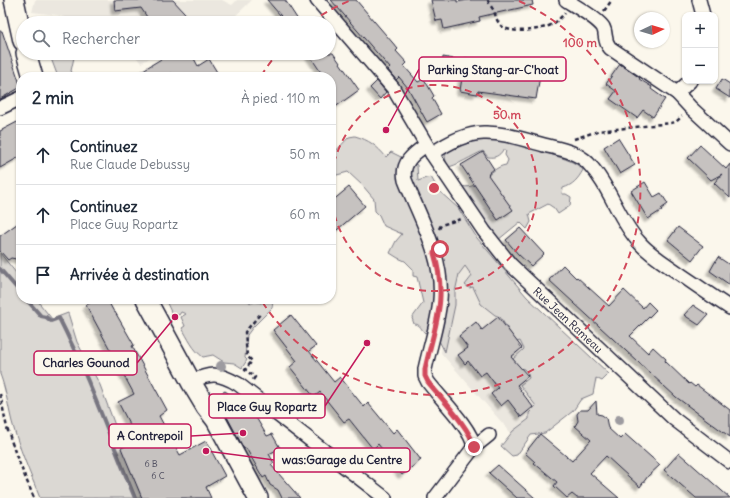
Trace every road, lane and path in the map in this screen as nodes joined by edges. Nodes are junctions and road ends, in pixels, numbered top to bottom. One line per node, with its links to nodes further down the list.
1 (14, 0): 7 (main road)
2 (317, 0): 8 (street, Rue Jean Rameau)
3 (488, 0): 5 (path)
4 (699, 0): 6 (street)
5 (568, 2): 13 (street)
6 (702, 12)
7 (18, 16)
8 (331, 16)
9 (336, 22): 18 (street, Rue Jean Rameau)
10 (28, 60): 11 (main road)
11 (32, 72)
12 (687, 84): 13 (street)
13 (677, 93): 17 (street)
14 (16, 100): 15 (street)
15 (0, 108)
16 (671, 123): 19 (path)
17 (730, 144)
18 (429, 150): 19 (street); 20 (street, Rue Jean Rameau); 30 (street)
19 (565, 150): 24 (street)
20 (472, 213): 21 (path); 31 (street, Rue Jean Rameau)
21 (440, 232)
22 (149, 304): 27 (main road)
23 (159, 304): 27 (main road)
24 (730, 308)
25 (262, 313): 26 (path)
26 (253, 379)
27 (196, 380): 33 (main road); 34 (street)
28 (0, 394): 32 (path)
29 (489, 435): 30 (street)
30 (474, 447): 35 (street)
31 (730, 462)
32 (34, 498)
33 (258, 498)
34 (385, 498)
35 (434, 498)

